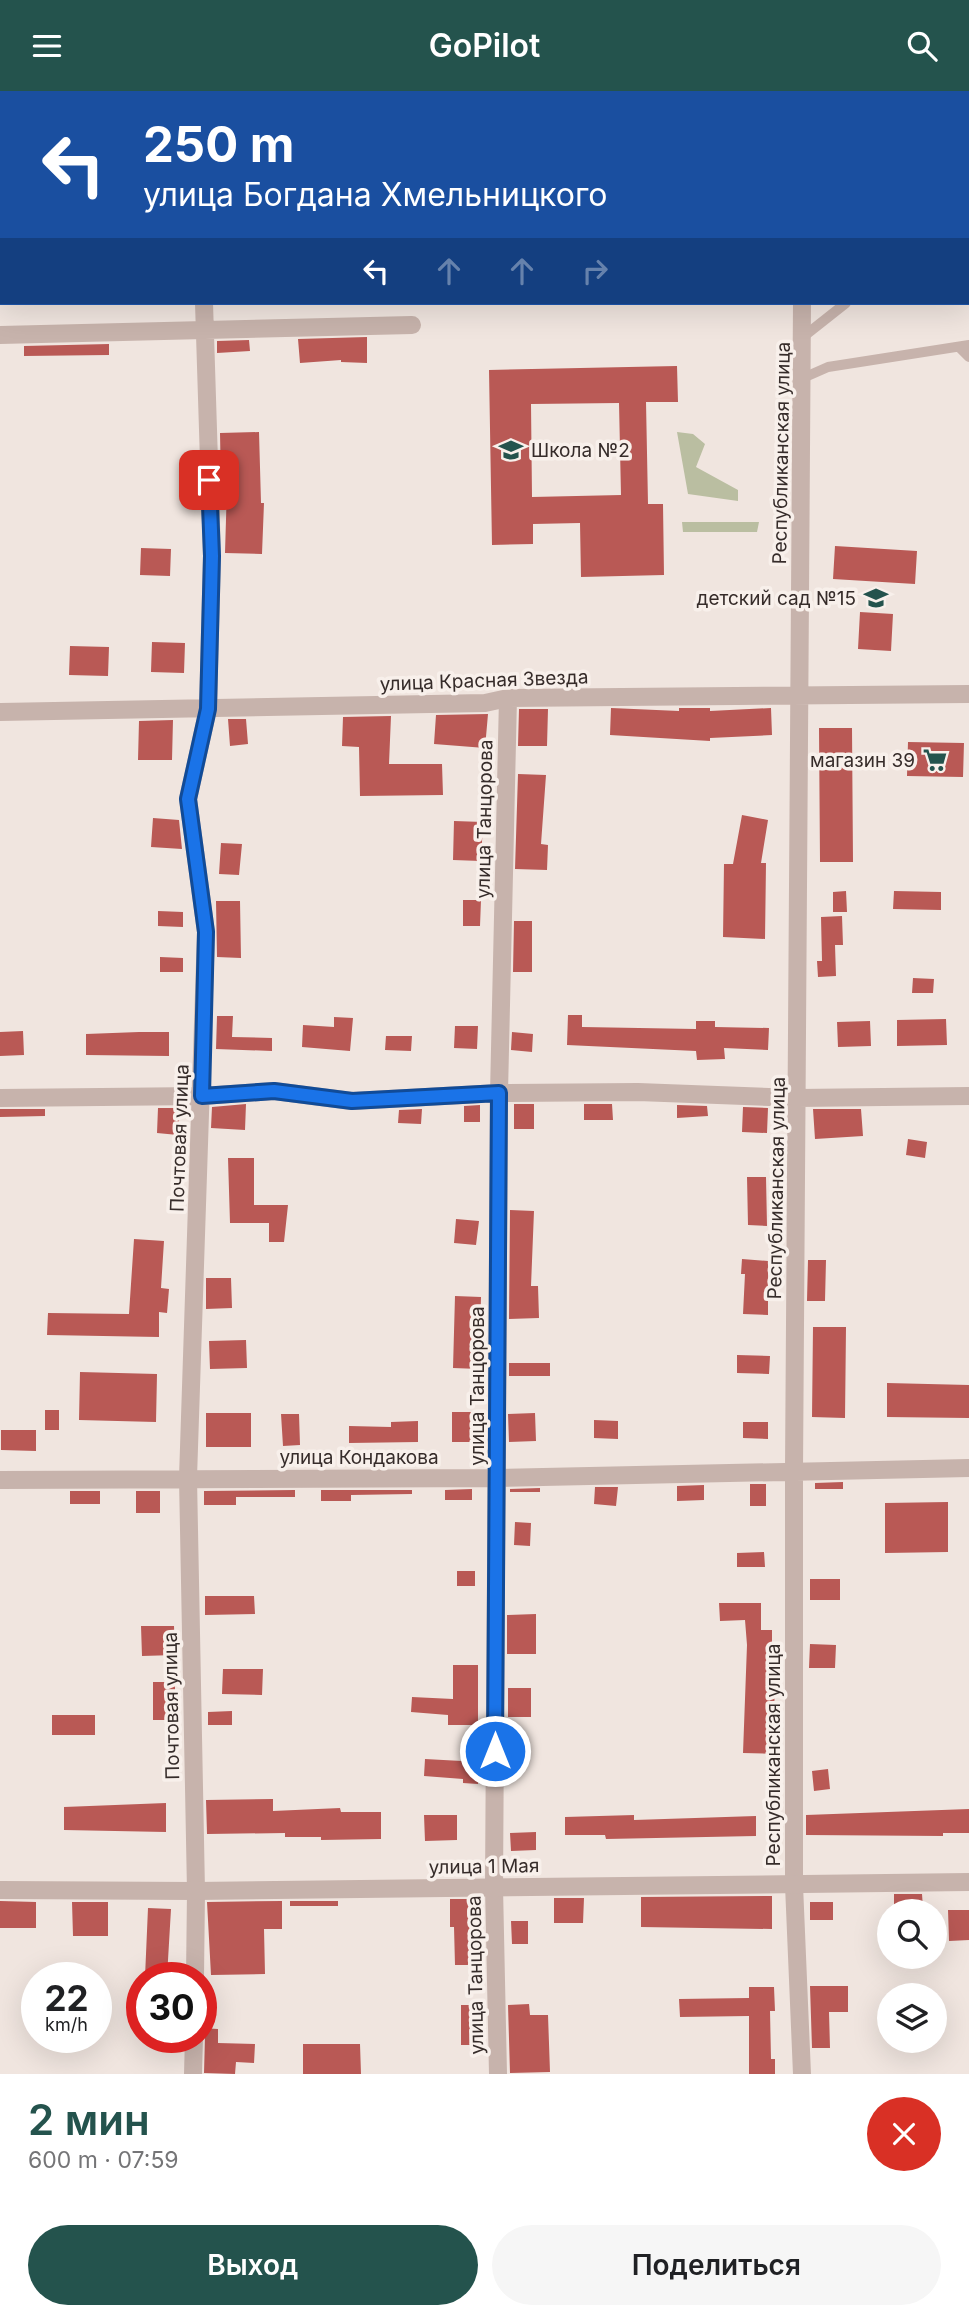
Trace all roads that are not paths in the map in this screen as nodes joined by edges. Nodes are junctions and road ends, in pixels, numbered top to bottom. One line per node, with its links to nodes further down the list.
1 (204, 305): 5 (street, Почтовая улица)
2 (802, 305): 7 (street, Республиканская улица)
3 (843, 305): 7 (lane)
4 (412, 325): 5 (street)
5 (202, 328): 6 (street); 14 (street, Почтовая улица)
6 (0, 335)
7 (803, 337): 10 (street, Республиканская улица)
8 (964, 346): 9 (lane); 10 (lane)
9 (969, 357)
10 (803, 378): 11 (street, Республиканская улица)
11 (801, 694): 12 (street, улица Красная Звезда); 13 (street, улица Красная Звезда); 20 (street, Республиканская улица)
12 (969, 694)
13 (508, 698): 14 (street, улица Красная Звезда); 16 (street, улица Танцорова)
14 (208, 709): 15 (street, улица Красная Звезда); 17 (street, Почтовая улица)
15 (0, 712)
16 (499, 1093): 17 (street); 20 (street); 24 (street, улица Танцорова)
17 (202, 1096): 19 (street); 23 (street, Почтовая улица)
18 (969, 1096): 20 (street)
19 (0, 1098)
20 (798, 1098): 22 (street, Республиканская улица)
21 (969, 1468): 22 (street, улица Кондакова)
22 (794, 1470): 24 (street, улица Кондакова); 27 (street, Республиканская улица)
23 (188, 1478): 24 (street, улица Кондакова); 25 (street, улица Кондакова); 30 (street, Почтовая улица)
24 (498, 1478): 28 (street, улица Танцорова)
25 (0, 1480)
26 (969, 1882): 27 (street, улица 1 Мая)
27 (794, 1885): 28 (street, улица 1 Мая); 35 (street, Республиканская улица)
28 (494, 1887): 30 (street, улица 1 Мая); 34 (street, улица Танцорова)
29 (0, 1889): 30 (street, улица 1 Мая)
30 (196, 1891): 31 (street, Почтовая улица)
31 (195, 1962)
32 (194, 2053): 33 (street)
33 (193, 2074)
34 (498, 2074)
35 (802, 2074)

